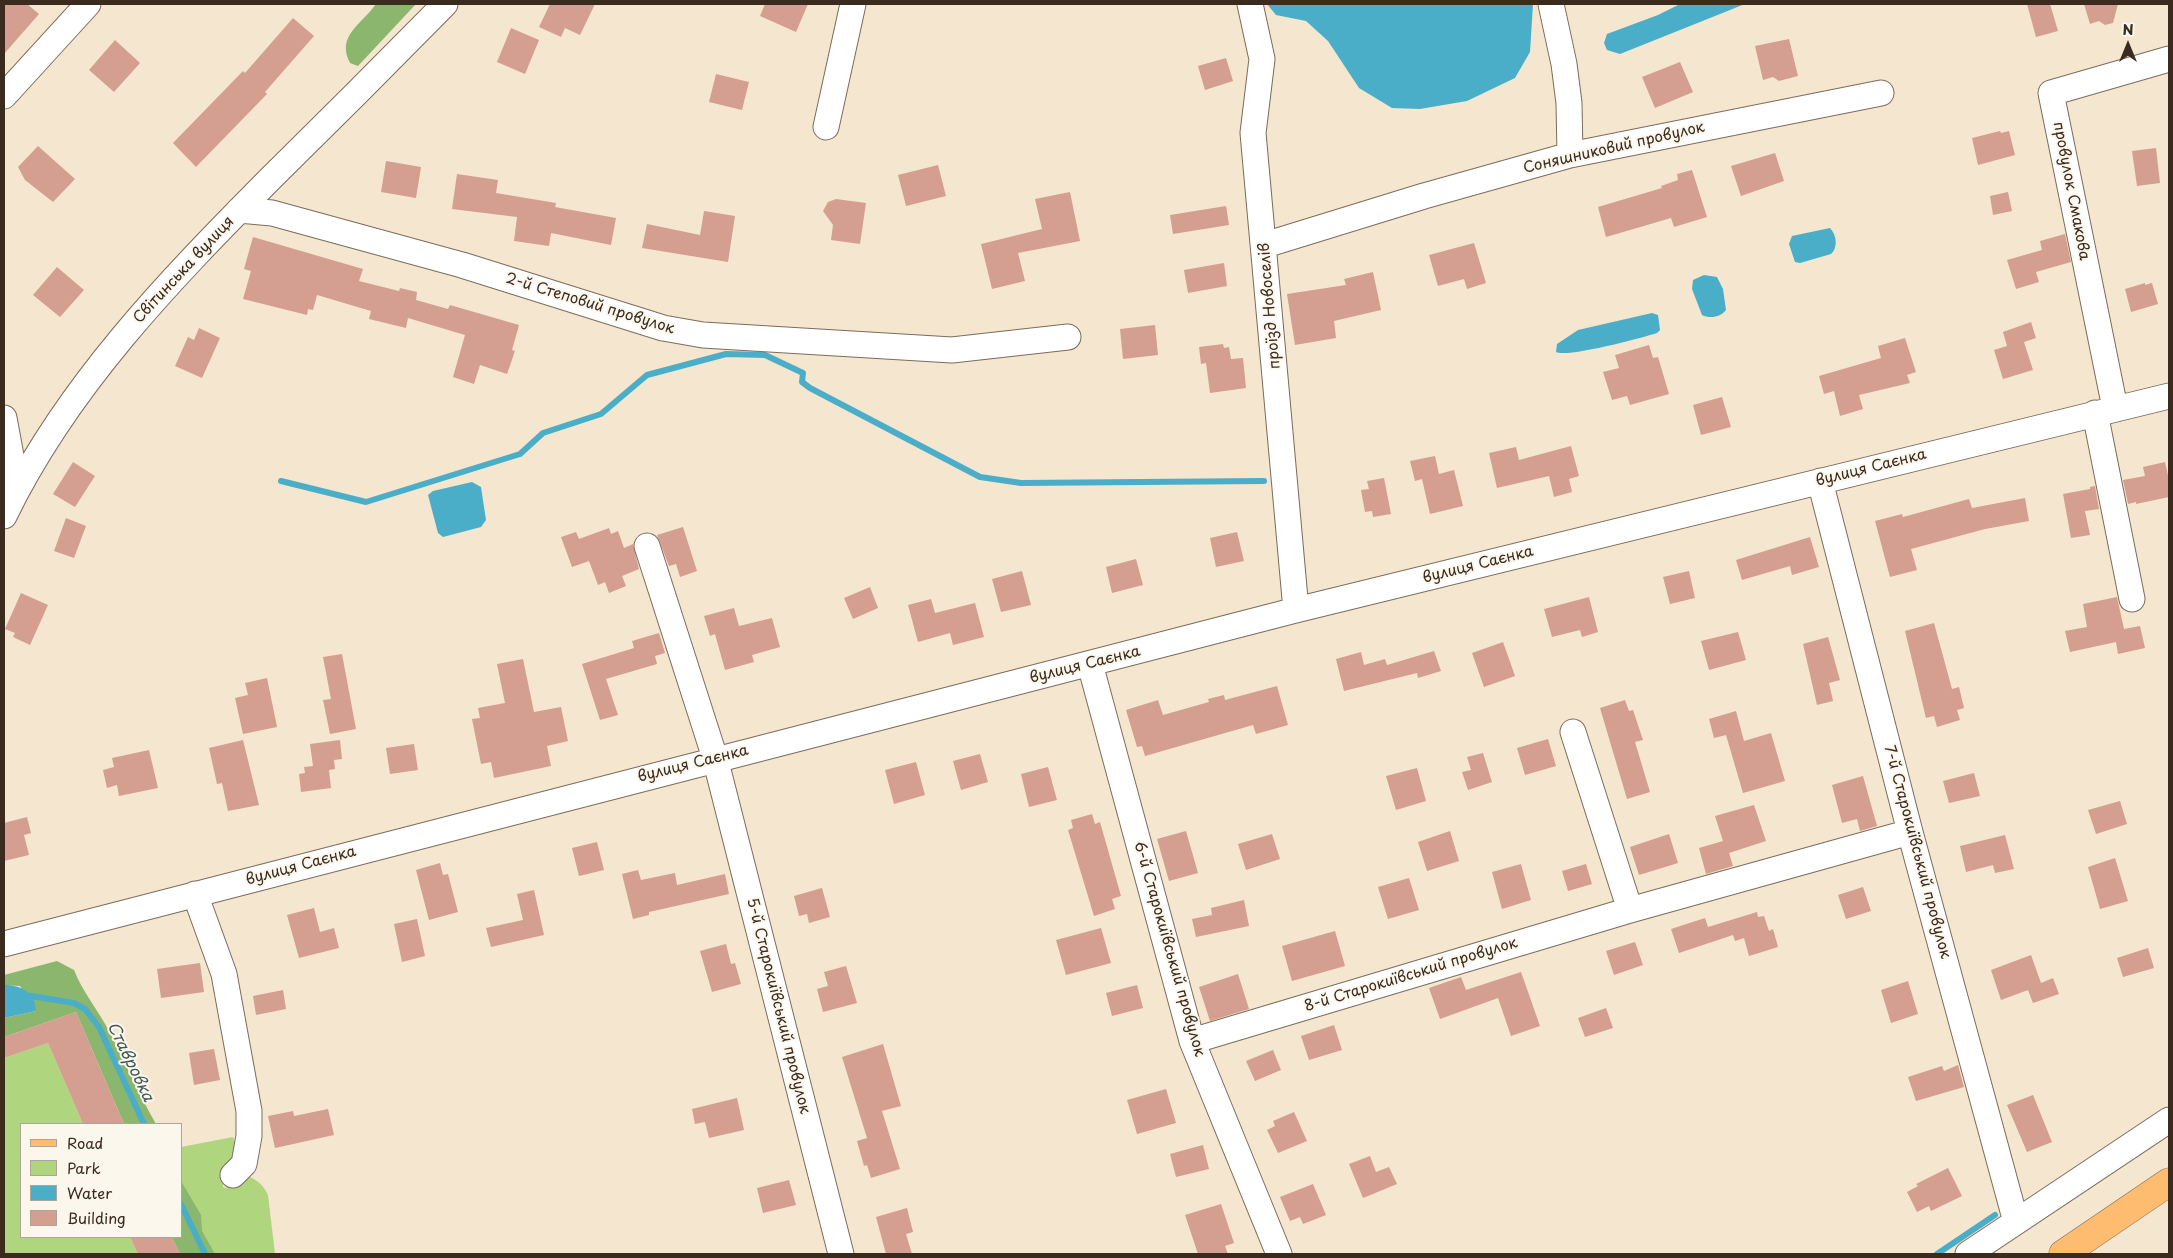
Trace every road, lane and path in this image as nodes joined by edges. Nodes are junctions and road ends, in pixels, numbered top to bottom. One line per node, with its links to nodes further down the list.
1 (88, 4): 8 (street)
2 (445, 4): 11 (street, Світинська вулиця)
3 (853, 4): 9 (street)
4 (1250, 4): 12 (street, проїзд Новоселів)
5 (1551, 4): 10 (street)
6 (2169, 59): 15 (street, провулок Смакова)
7 (1881, 93): 10 (street, Соняшниковий провулок)
8 (4, 96)
9 (826, 127)
10 (1570, 155): 12 (street, Соняшниковий провулок)
11 (240, 210): 13 (street, 2-й Степовий провулок); 17 (street, Світинська вулиця)
12 (1265, 245): 22 (street, проїзд Новоселів)
13 (1068, 338)
14 (2169, 396): 15 (street, вулиця Саєнка)
15 (2105, 410): 18 (street, вулиця Саєнка); 21 (street)
16 (4, 418): 17 (street)
17 (10, 481): 19 (street, Світинська вулиця)
18 (1820, 481): 22 (street, вулиця Саєнка); 26 (street, 7-й Старокиївський провулок)
19 (4, 516)
20 (647, 546): 25 (street, 5-й Старокиївський провулок)
21 (2132, 599)
22 (1296, 610): 23 (street, вулиця Саєнка)
23 (1090, 664): 25 (street, вулиця Саєнка); 30 (street, 6-й Старокиївський провулок)
24 (1573, 732): 28 (street)
25 (715, 758): 27 (street, вулиця Саєнка); 35 (street, 5-й Старокиївський провулок)
26 (1910, 832): 28 (street, 8-й Старокиївський провулок); 34 (street, 7-й Старокиївський провулок)
27 (195, 894): 29 (street, вулиця Саєнка); 32 (street)
28 (1630, 910): 30 (street, 8-й Старокиївський провулок)
29 (4, 944)
30 (1192, 1041): 36 (street, 6-й Старокиївський провулок)
31 (2169, 1120): 34 (street)
32 (233, 1175)
33 (2169, 1182): 38 (main road)
34 (2016, 1222): 37 (street)
35 (842, 1254)
36 (1279, 1254)
37 (1968, 1254)
38 (2063, 1254)

